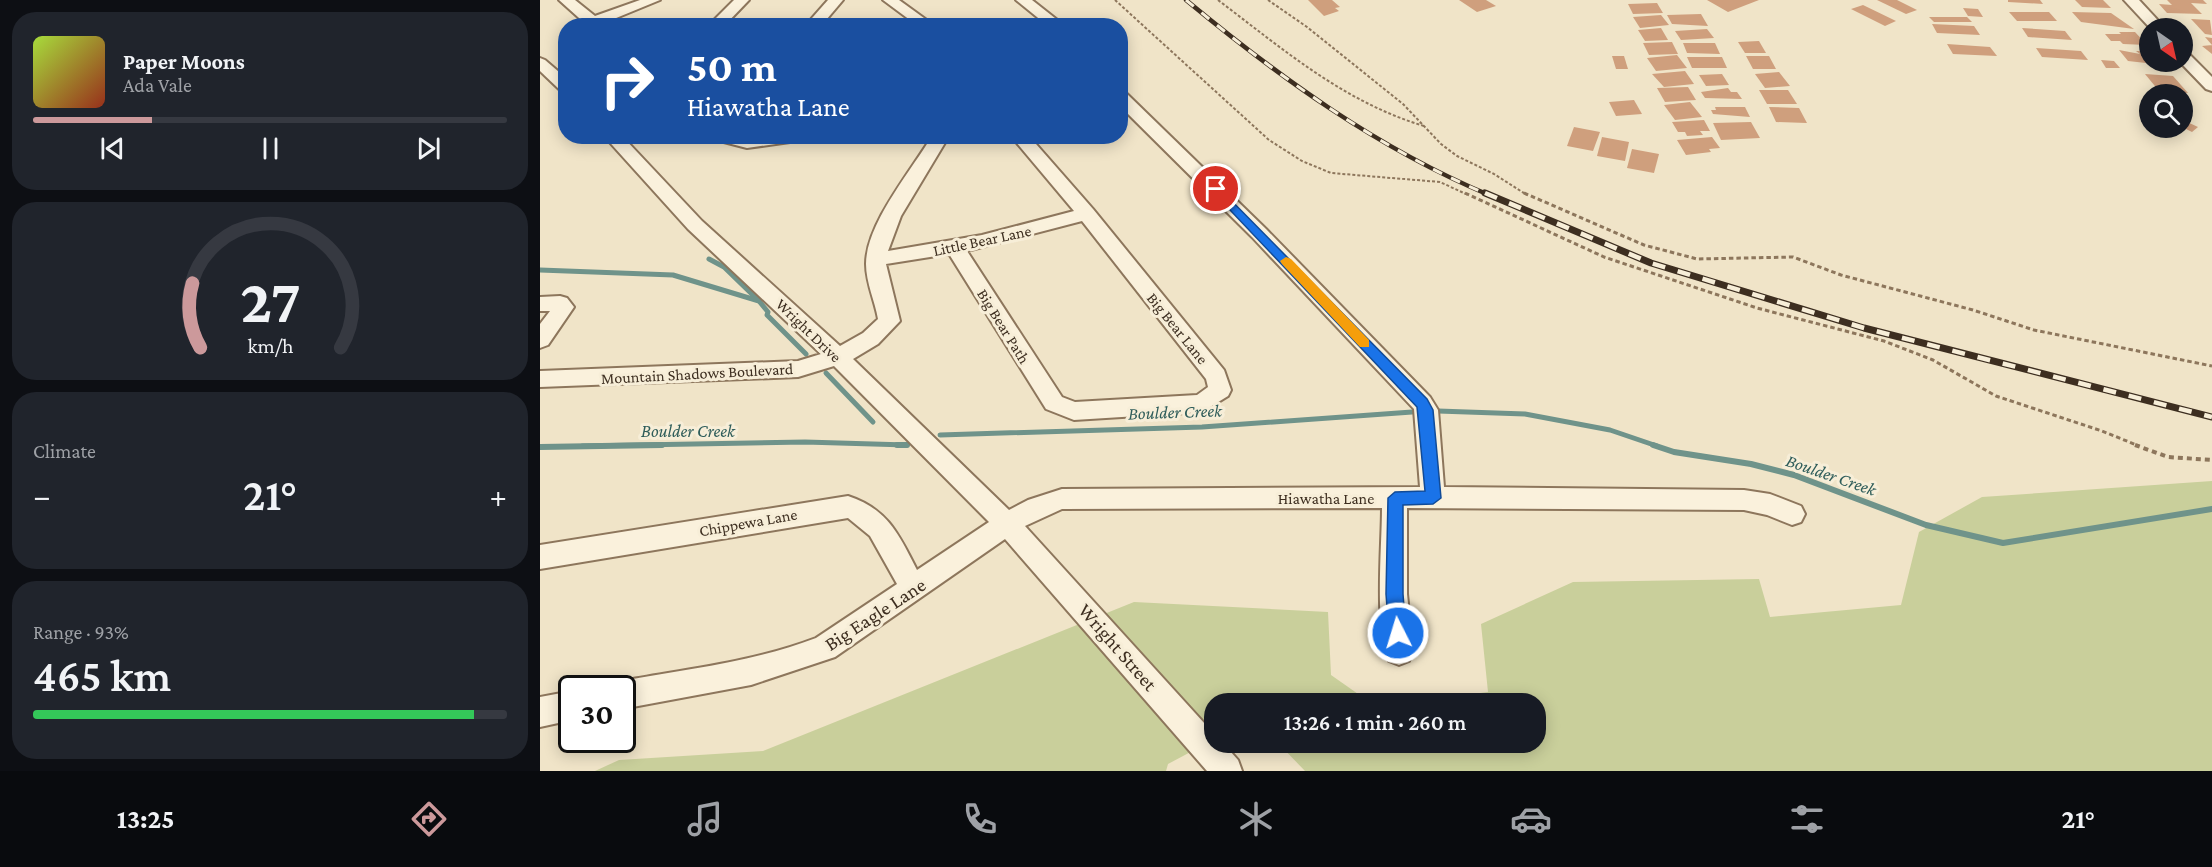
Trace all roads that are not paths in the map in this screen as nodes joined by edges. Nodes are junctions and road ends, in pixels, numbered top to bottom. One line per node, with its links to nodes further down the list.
1 (566, 0): 8 (street)
2 (653, 0): 9 (street)
3 (742, 0): 10 (street)
4 (836, 0): 11 (street)
5 (890, 0): 12 (street)
6 (1023, 0): 13 (street)
7 (2131, 0): 14 (street)
8 (588, 18)
9 (610, 18)
10 (723, 18)
11 (819, 18)
12 (916, 18)
13 (1047, 18)
14 (2148, 18)
15 (540, 63): 17 (street)
16 (2193, 66): 18 (street)
17 (558, 80)
18 (2212, 86)
19 (1128, 104): 32 (street)
20 (619, 144): 28 (street, Wright Drive)
21 (936, 144): 25 (street, Mountain Shadows Boulevard)
22 (1026, 144): 23 (street, Big Bear Lane)
23 (1086, 213): 24 (street, Little Bear Lane); 30 (street, Big Bear Lane)
24 (955, 248): 25 (street, Little Bear Lane); 30 (street, Big Bear Path)
25 (876, 259): 28 (street, Mountain Shadows Boulevard)
26 (540, 304): 27 (street)
27 (540, 339)
28 (837, 356): 29 (street, Mountain Shadows Boulevard); 34 (street, Wright Drive)
29 (540, 380)
30 (1054, 404)
31 (1395, 498): 32 (street, Hiawatha Lane); 34 (street, Hiawatha Lane); 37 (street)
32 (1433, 498): 33 (street, Hiawatha Lane)
33 (1792, 514)
34 (1007, 524): 36 (street, Big Eagle Lane); 41 (street, Wright Street)
35 (540, 557): 36 (street, Chippewa Lane)
36 (913, 590): 38 (street, Big Eagle Lane)
37 (1399, 652)
38 (636, 692)
39 (558, 708): 40 (street)
40 (540, 712)
41 (1227, 771)

